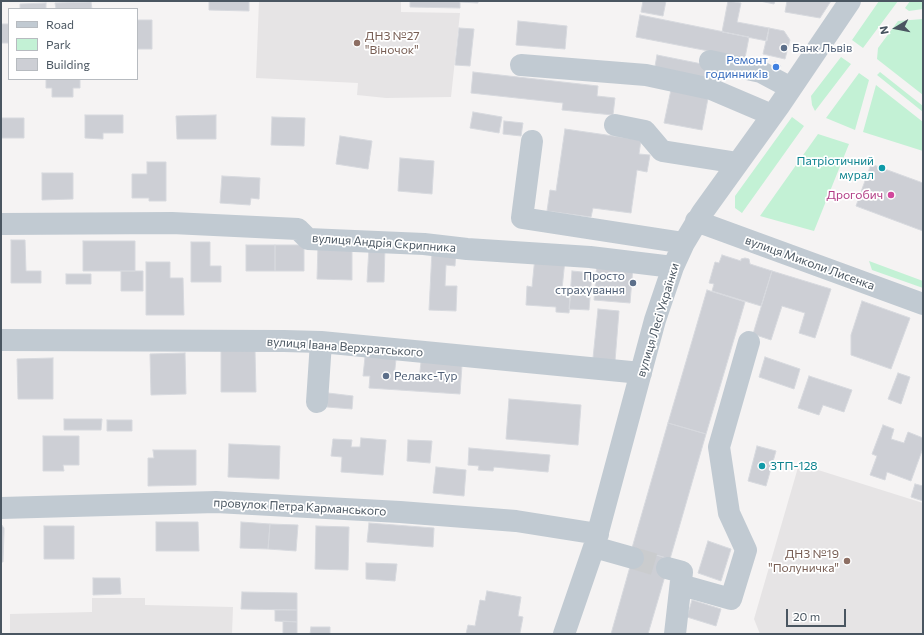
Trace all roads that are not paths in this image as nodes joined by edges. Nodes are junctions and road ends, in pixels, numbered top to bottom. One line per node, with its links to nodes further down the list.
1 (850, 1): 4 (street, вулиця Лесі Українки)
2 (710, 61): 4 (street)
3 (521, 65): 5 (street)
4 (791, 88): 5 (street, вулиця Лесі Українки)
5 (772, 115): 8 (street, вулиця Лесі Українки)
6 (614, 125): 8 (street)
7 (532, 141): 11 (street)
8 (738, 163): 9 (street, вулиця Лесі Українки)
9 (696, 221): 11 (street, вулиця Лесі Українки); 13 (street, вулиця Миколи Лисенка)
10 (1, 224): 12 (street, вулиця Андрія Скрипника)
11 (684, 242): 12 (street, вулиця Лесі Українки)
12 (673, 267): 17 (street, вулиця Лесі Українки)
13 (923, 304)
14 (1, 340): 15 (street, вулиця Івана Верхратського)
15 (321, 342): 17 (street, вулиця Івана Верхратського); 18 (street)
16 (749, 342): 23 (street)
17 (641, 373): 20 (street, вулиця Лесі Українки)
18 (317, 402)
19 (1, 508): 20 (street, провулок Петра Карманського)
20 (596, 540): 21 (street, провулок Петра Карманського); 24 (street, вулиця Лесі Українки)
21 (633, 558)
22 (667, 568): 23 (street)
23 (681, 585): 25 (street)
24 (564, 634)
25 (675, 634)

